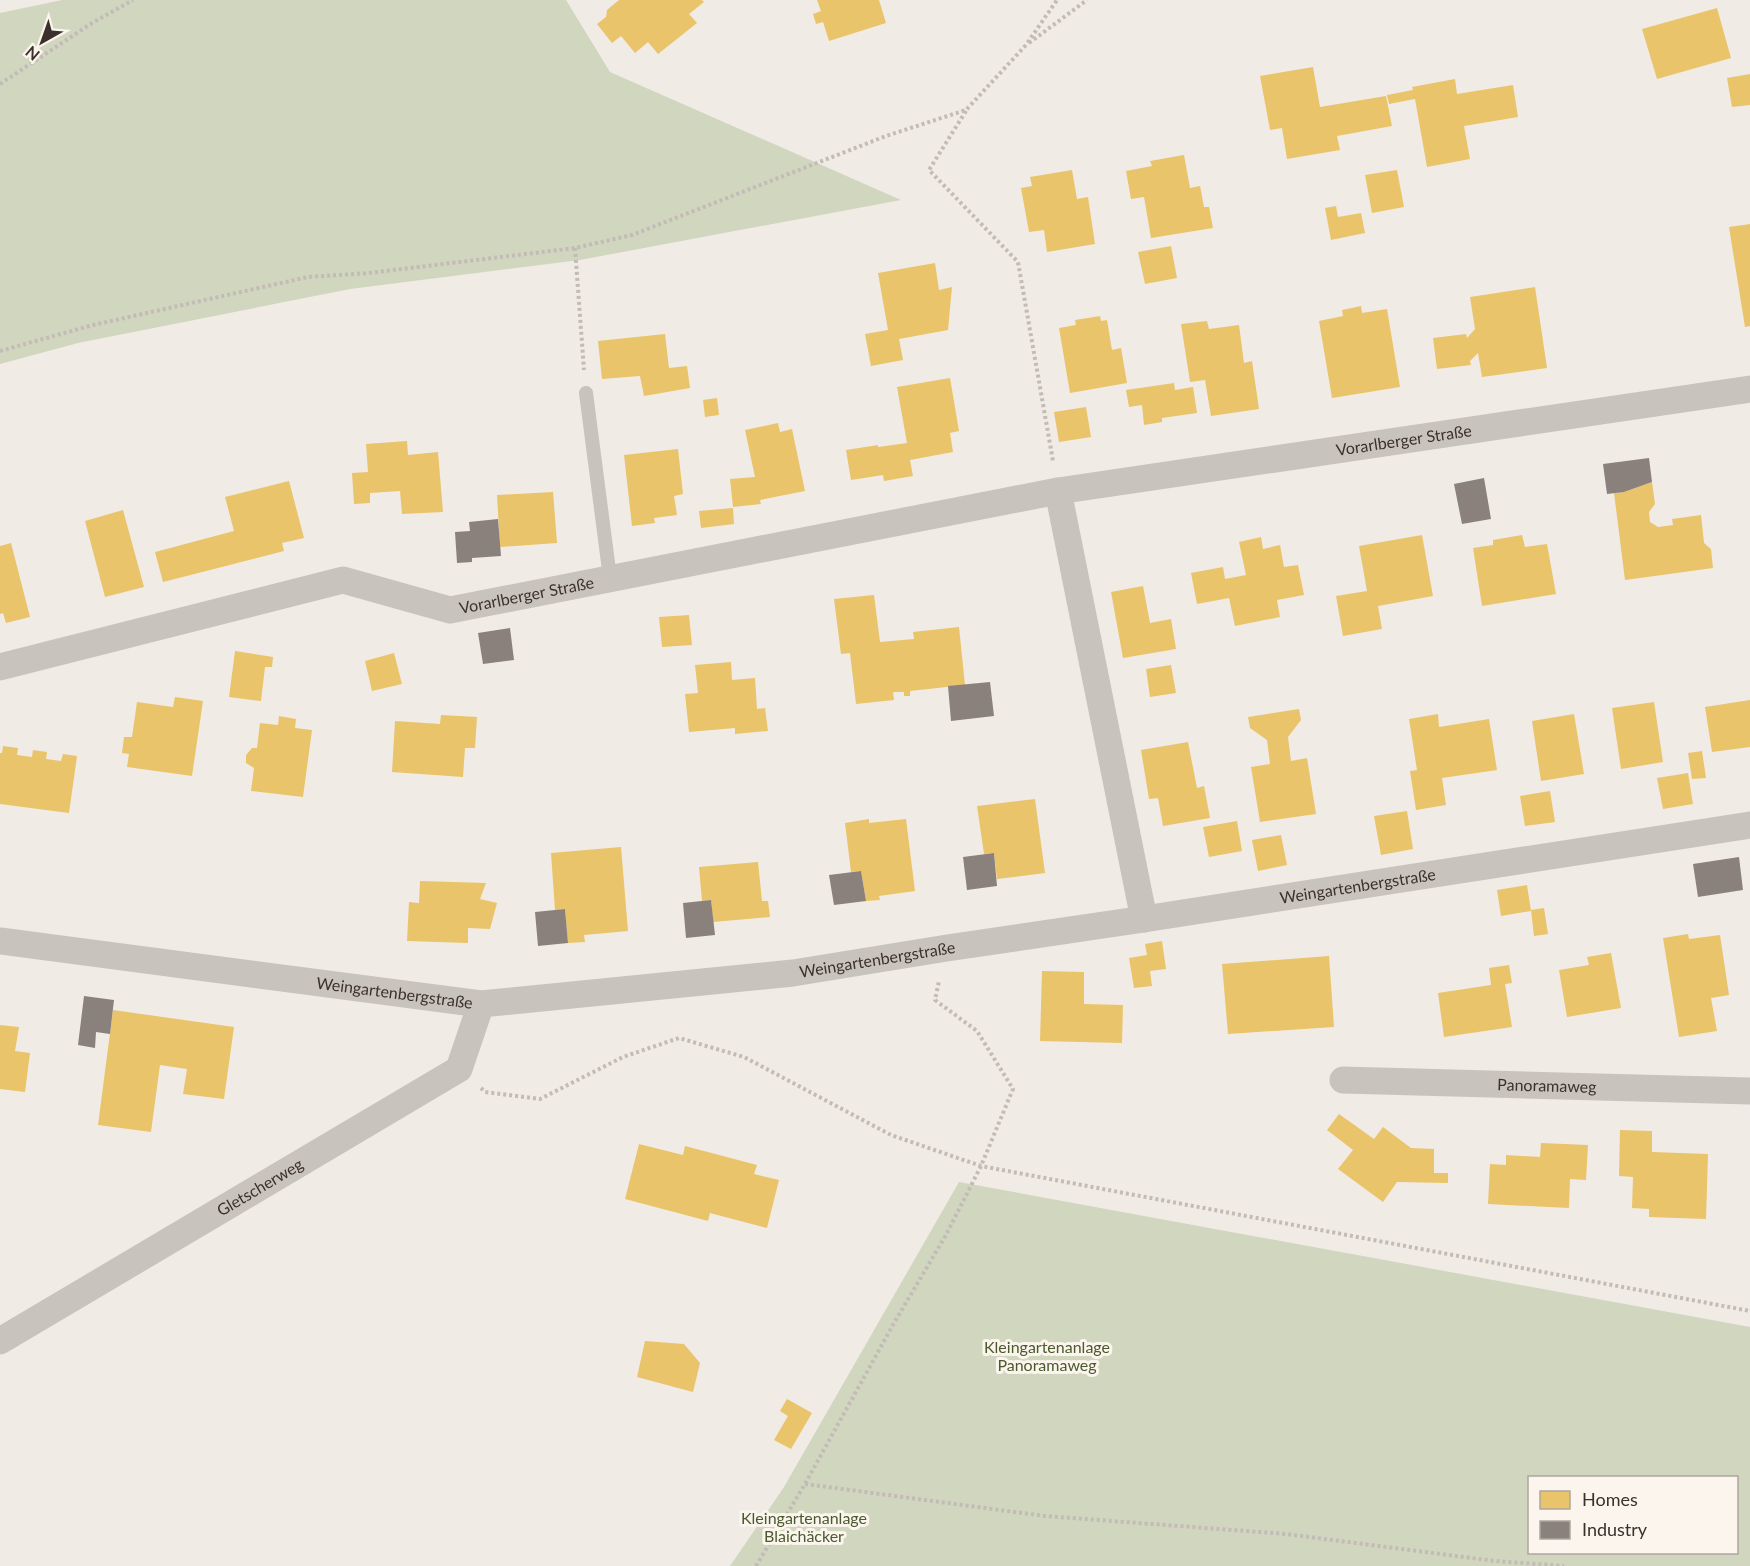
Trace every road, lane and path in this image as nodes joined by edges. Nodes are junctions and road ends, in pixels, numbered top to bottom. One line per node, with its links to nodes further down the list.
1 (133, 0): 5 (path)
2 (1057, 0): 4 (path)
3 (1087, 0): 4 (path)
4 (1026, 45): 6 (path)
5 (0, 84)
6 (966, 110): 7 (path); 11 (path)
7 (575, 248): 8 (path); 10 (path)
8 (0, 351)
9 (1750, 389): 11 (street, Vorarlberger Straße)
10 (586, 393): 12 (lane)
11 (1058, 491): 12 (street, Vorarlberger Straße); 15 (street)
12 (609, 578): 13 (street, Vorarlberger Straße)
13 (0, 667)
14 (1750, 825): 15 (street, Weingartenbergstraße)
15 (1144, 919): 17 (street, Weingartenbergstraße)
16 (0, 941): 18 (street, Weingartenbergstraße)
17 (947, 948): 18 (street, Weingartenbergstraße); 22 (path)
18 (481, 1004): 19 (street)
19 (459, 1069): 22 (path); 24 (street, Gletscherweg)
20 (1343, 1080): 21 (street, Panoramaweg)
21 (1750, 1090)
22 (981, 1166): 23 (path); 25 (path)
23 (1750, 1311)
24 (0, 1341)
25 (806, 1484): 26 (path); 27 (path)
26 (756, 1566)
27 (1564, 1566)

